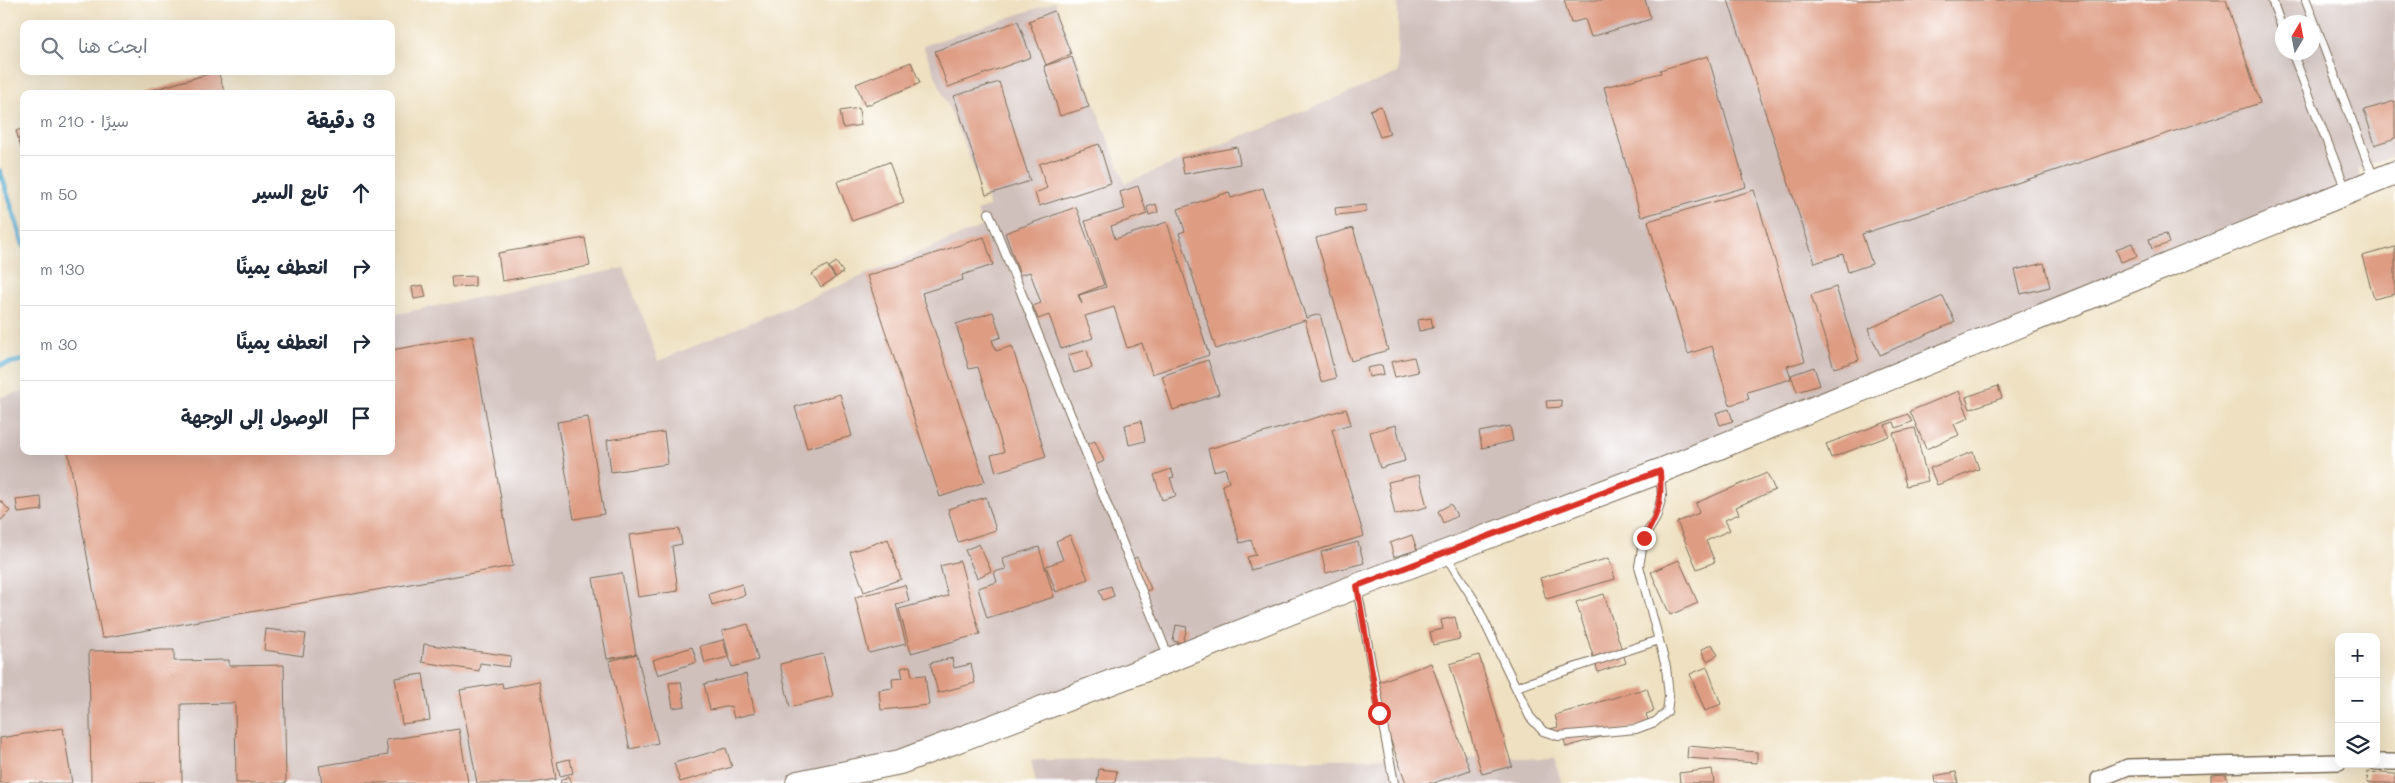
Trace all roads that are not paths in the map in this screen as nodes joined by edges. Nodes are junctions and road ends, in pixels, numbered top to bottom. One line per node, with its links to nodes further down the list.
1 (2272, 0): 3 (lane)
2 (2306, 0): 5 (lane)
3 (2277, 15)
4 (2295, 60): 6 (lane)
5 (2385, 177): 6 (main road)
6 (2347, 192): 8 (main road)
7 (989, 213): 12 (lane)
8 (1660, 471): 9 (main road); 11 (lane)
9 (1444, 553): 10 (main road); 13 (lane)
10 (1357, 586): 12 (main road); 18 (lane)
11 (1658, 640): 13 (lane); 13 (lane)
12 (1170, 660): 17 (main road)
13 (1516, 687)
14 (2335, 762): 19 (street)
15 (2380, 762): 16 (street)
16 (2395, 762)
17 (798, 783)
18 (1394, 783)
19 (2100, 783)

